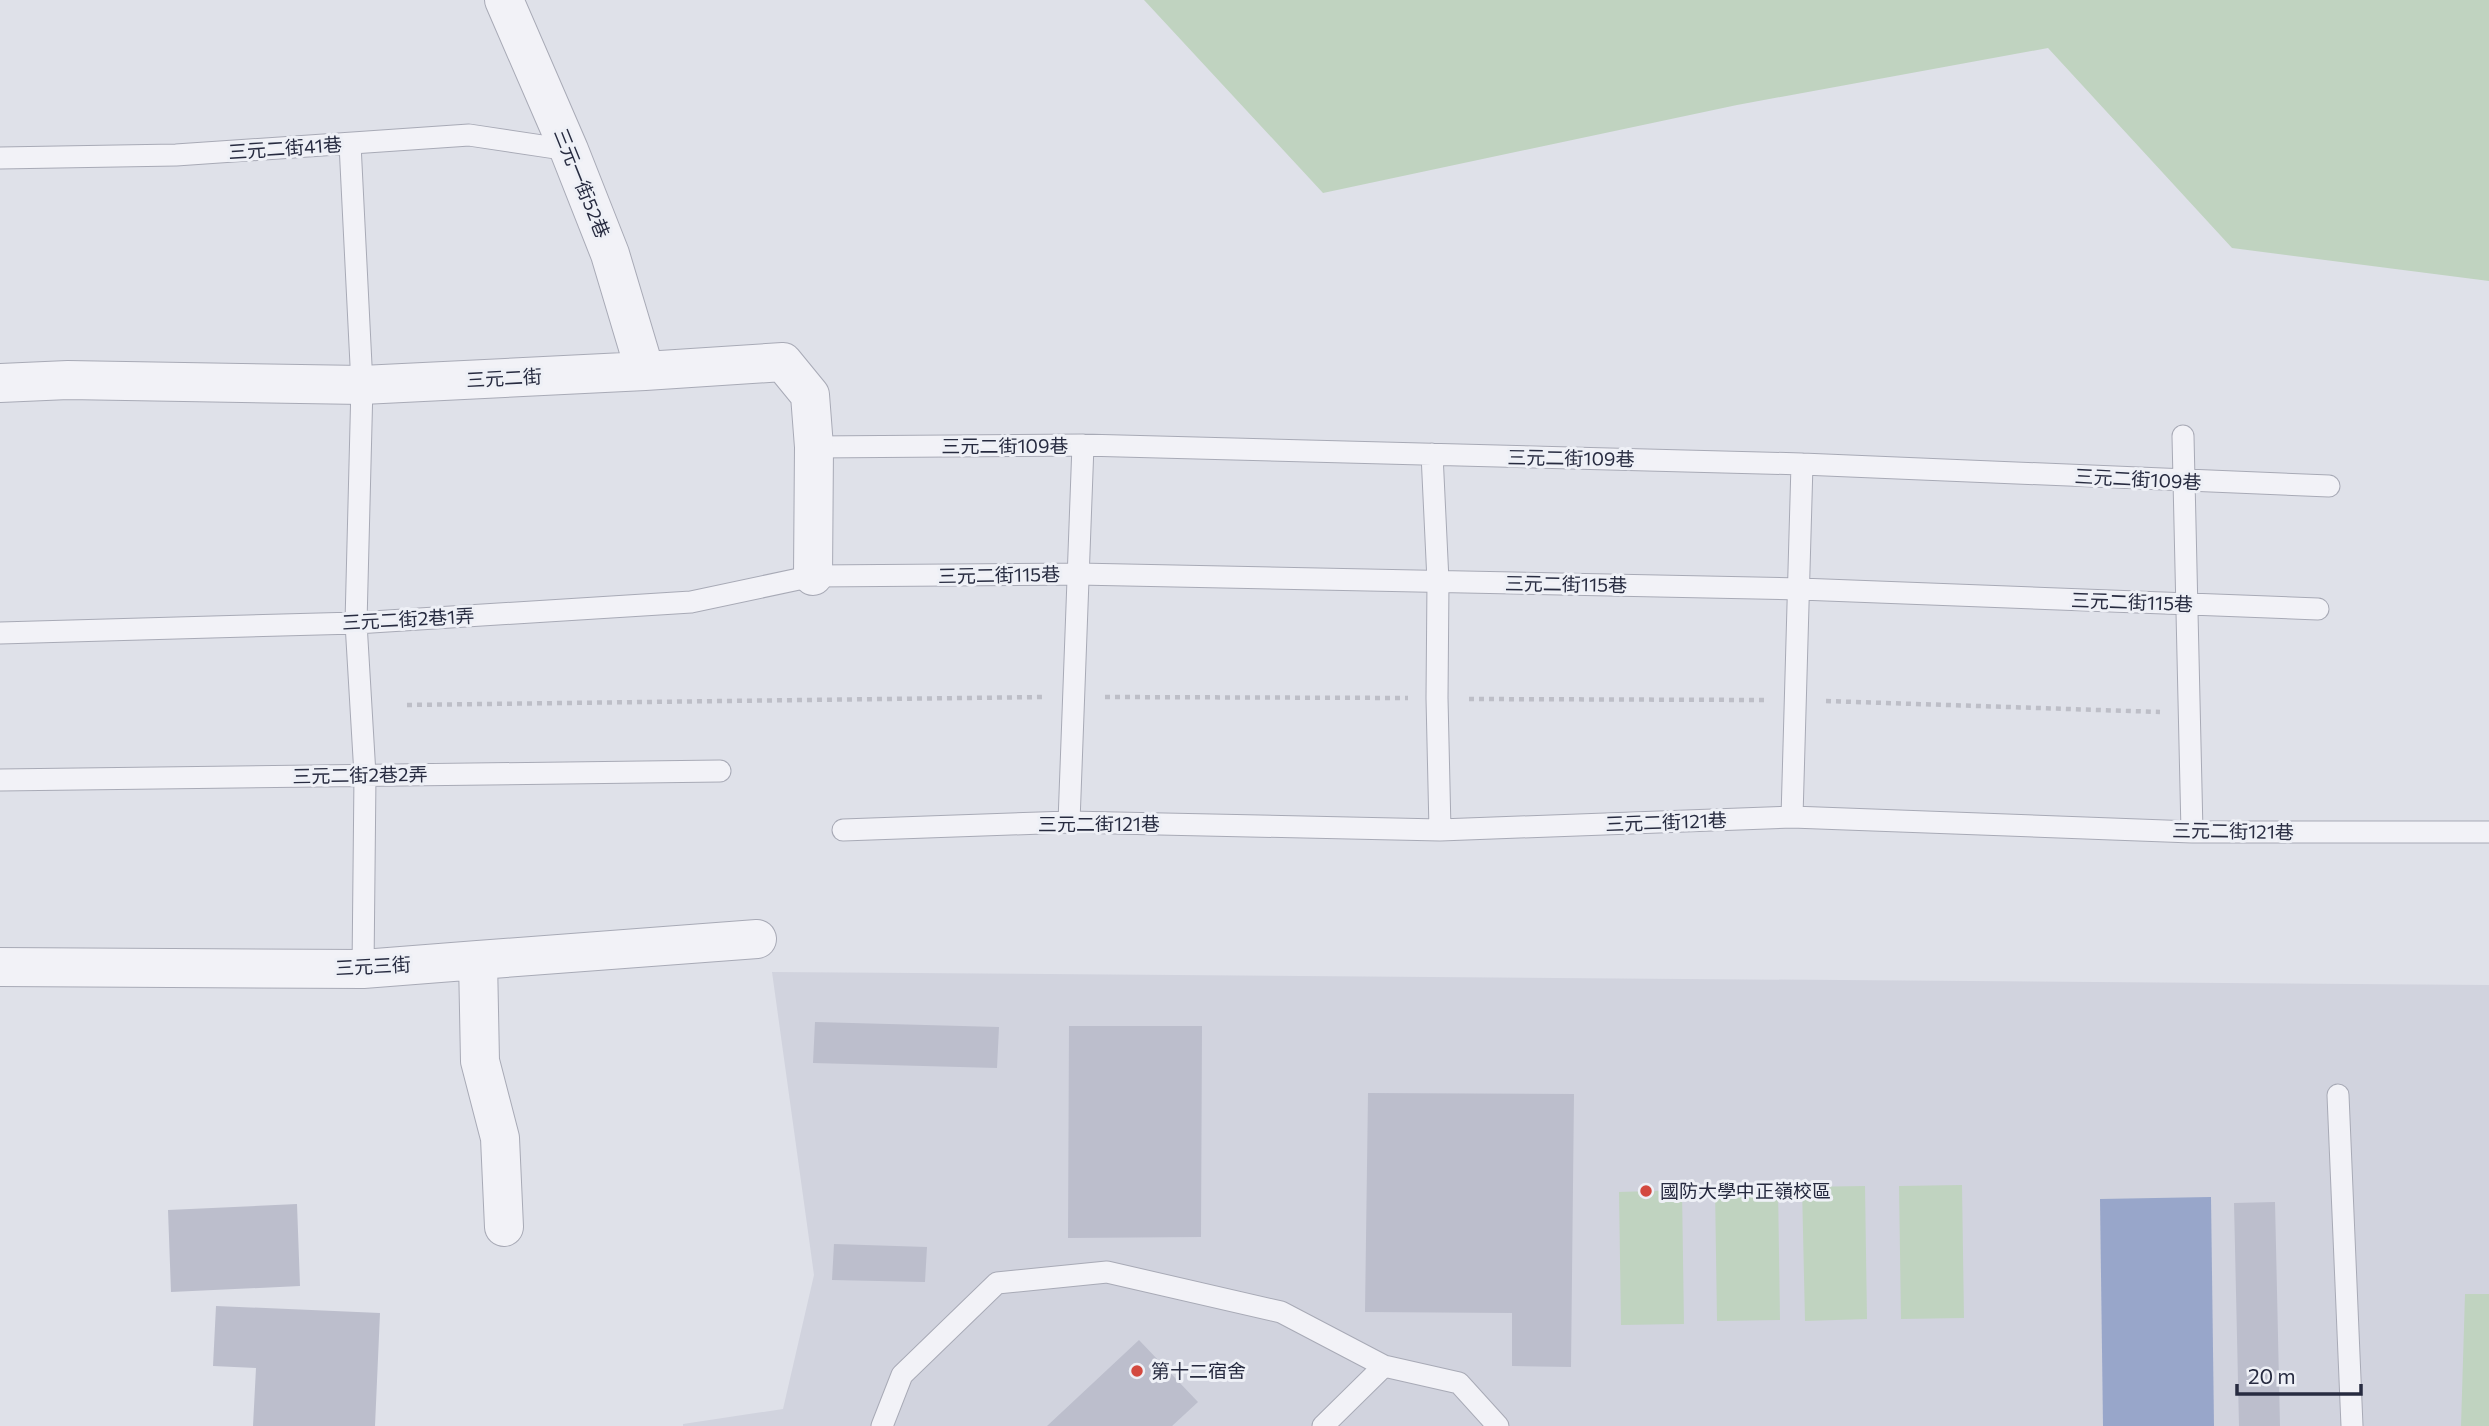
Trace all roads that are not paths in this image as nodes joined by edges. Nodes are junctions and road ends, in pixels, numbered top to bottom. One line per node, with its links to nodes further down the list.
1 (504, 0): 3 (street, 三元一街52巷)
2 (350, 144): 3 (lane, 三元二街41巷); 4 (lane, 三元二街41巷); 7 (lane)
3 (569, 150): 5 (street, 三元一街52巷)
4 (0, 158)
5 (645, 371): 7 (street, 三元二街); 10 (street, 三元二街)
6 (0, 383): 7 (street, 三元二街)
7 (362, 385): 21 (lane)
8 (2183, 436): 13 (lane)
9 (1083, 446): 10 (lane, 三元二街109巷); 11 (lane, 三元二街109巷); 15 (lane)
10 (814, 447): 16 (street, 三元二街)
11 (1432, 454): 12 (lane, 三元二街109巷); 17 (lane)
12 (1802, 464): 13 (lane, 三元二街109巷); 18 (lane)
13 (2184, 482): 14 (lane, 三元二街109巷); 19 (lane)
14 (2329, 486)
15 (1079, 574): 16 (lane, 三元二街115巷); 17 (lane, 三元二街115巷); 27 (lane)
16 (813, 576): 21 (lane, 三元二街2巷1弄)
17 (1438, 581): 18 (lane, 三元二街115巷); 29 (lane)
18 (1800, 589): 19 (lane, 三元二街115巷); 26 (lane)
19 (2187, 605): 20 (lane, 三元二街115巷); 30 (lane)
20 (2318, 609)
21 (356, 623): 22 (lane, 三元二街2巷1弄); 24 (lane)
22 (0, 633)
23 (720, 771): 24 (lane, 三元二街2巷2弄)
24 (365, 775): 25 (lane, 三元二街2巷2弄); 35 (lane)
25 (0, 780)
26 (1792, 817): 29 (lane, 三元二街121巷); 30 (lane, 三元二街121巷)
27 (1069, 822): 28 (lane, 三元二街121巷); 29 (lane, 三元二街121巷)
28 (843, 830)
29 (1440, 830)
30 (2192, 832): 31 (lane, 三元二街121巷)
31 (2489, 832)
32 (757, 939): 33 (street, 三元三街)
33 (478, 960): 35 (street, 三元三街); 37 (street)
34 (0, 967): 35 (street, 三元三街)
35 (363, 969)
36 (2338, 1095): 42 (lane)
37 (504, 1227)
38 (1384, 1366): 39 (lane); 40 (lane); 41 (lane)
39 (882, 1426)
40 (1323, 1426)
41 (1497, 1426)
42 (2352, 1426)

